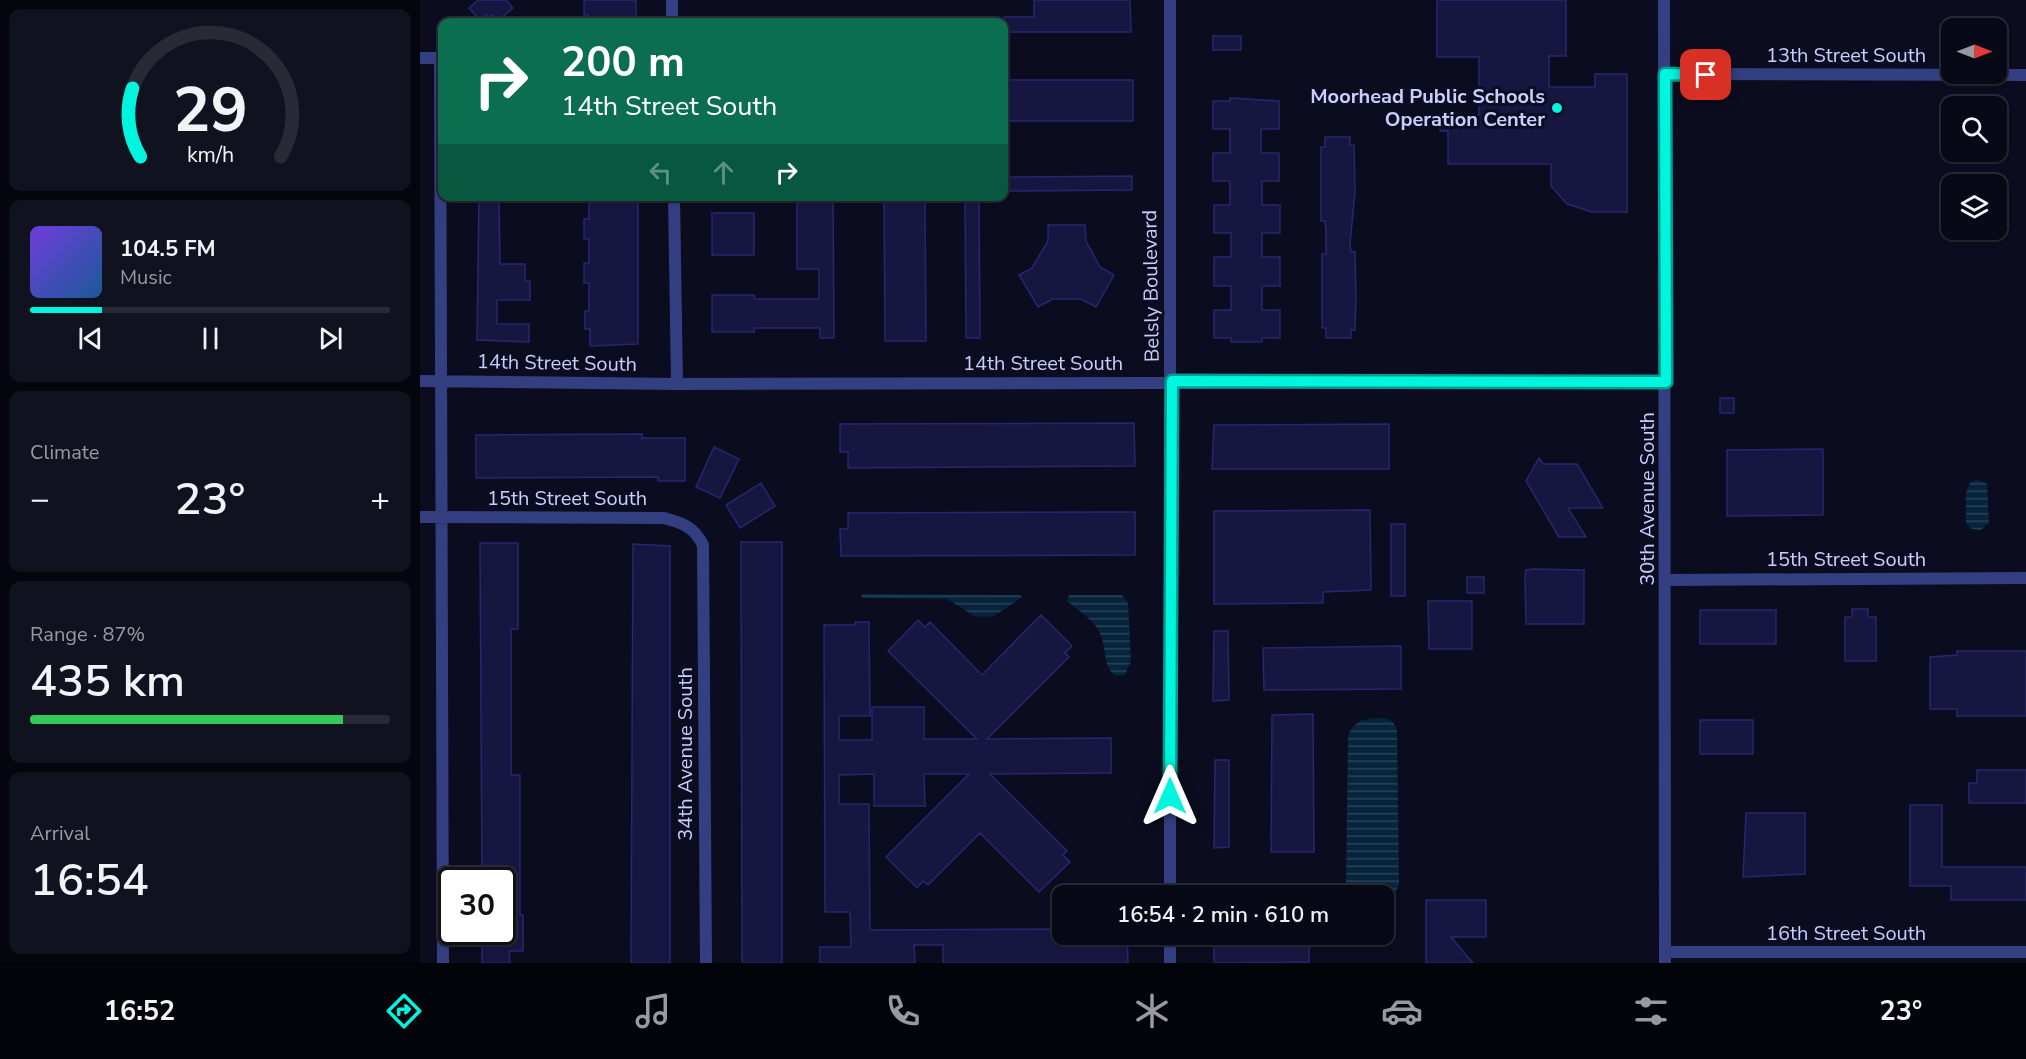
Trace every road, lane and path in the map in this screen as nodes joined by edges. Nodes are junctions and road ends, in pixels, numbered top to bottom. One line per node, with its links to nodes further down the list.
1 (672, 0): 4 (street)
2 (1170, 0): 13 (street, Belsly Boulevard)
3 (1664, 0): 7 (street, 30th Avenue South)
4 (672, 18)
5 (420, 58): 6 (street)
6 (438, 58)
7 (1665, 74): 8 (street, 13th Street South); 14 (street, 30th Avenue South)
8 (2026, 75)
9 (440, 201): 12 (street)
10 (674, 201): 15 (street)
11 (420, 381): 12 (street, 14th Street South)
12 (441, 381): 15 (street, 14th Street South); 17 (street)
13 (1172, 381): 14 (street, 14th Street South); 15 (street, 14th Street South); 21 (street, Belsly Boulevard)
14 (1666, 382): 20 (street, 30th Avenue South)
15 (676, 384)
16 (420, 517): 17 (street, 15th Street South)
17 (442, 517): 18 (street, 15th Street South); 25 (street)
18 (703, 545): 26 (street, 34th Avenue South)
19 (2026, 578): 20 (street, 15th Street South)
20 (1666, 580): 24 (street, 30th Avenue South)
21 (1170, 885)
22 (1170, 945): 27 (street)
23 (2026, 952): 24 (street, 16th Street South)
24 (1665, 958)
25 (443, 963)
26 (706, 963)
27 (1170, 963)

